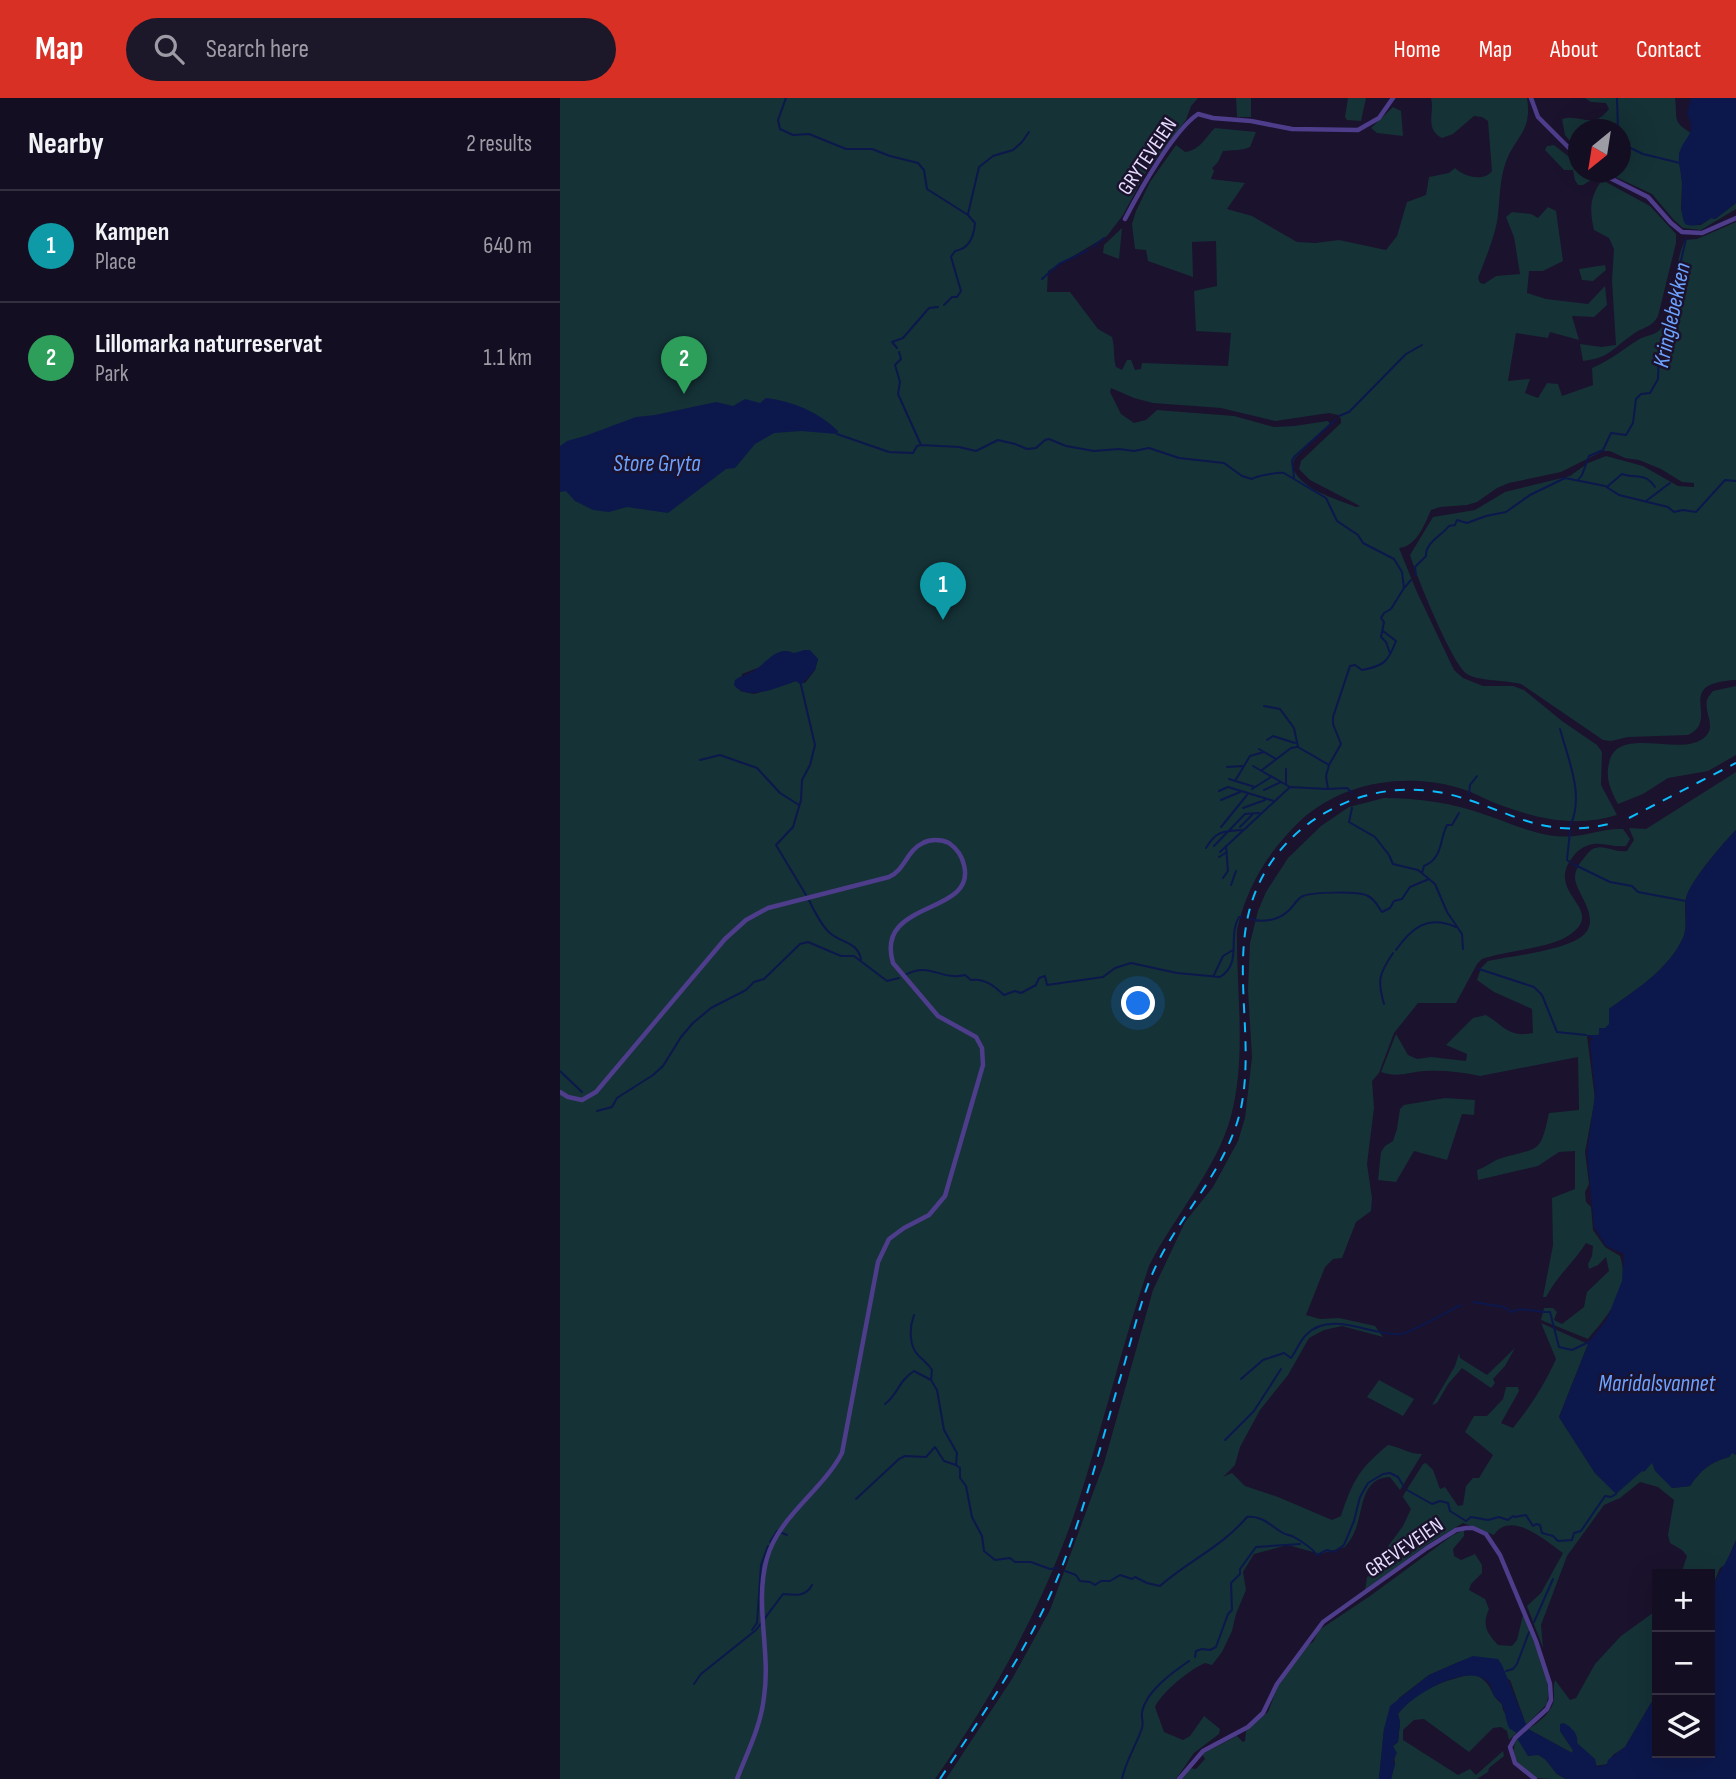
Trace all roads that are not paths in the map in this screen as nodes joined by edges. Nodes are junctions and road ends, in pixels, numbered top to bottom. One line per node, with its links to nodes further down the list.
1 (1392, 98): 6 (street, GRYTEVEIEN)
2 (1531, 98): 3 (street)
3 (1568, 147)
4 (1618, 182): 5 (street)
5 (1736, 218)
6 (1125, 219)
7 (560, 1092): 8 (street)
8 (737, 1779)
9 (1179, 1779): 10 (street, GREVEVEIEN)
10 (1535, 1779)

